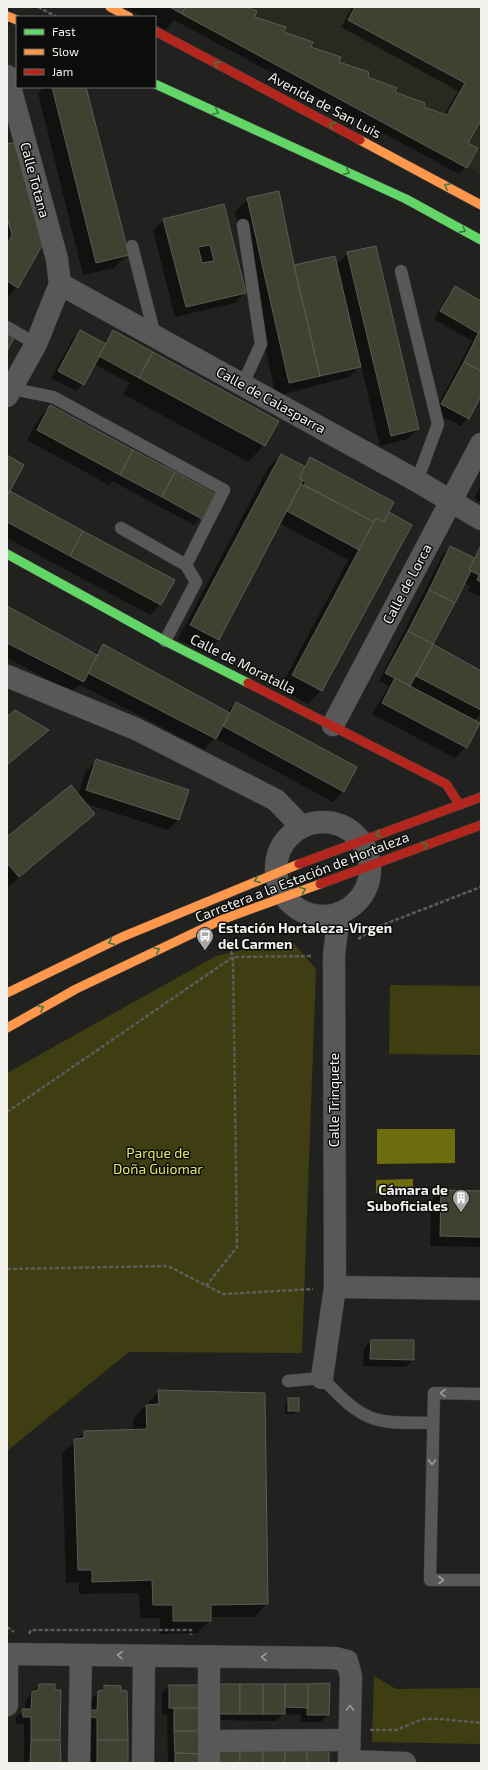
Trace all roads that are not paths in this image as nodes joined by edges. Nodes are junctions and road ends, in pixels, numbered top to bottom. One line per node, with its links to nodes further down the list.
1 (110, 7): 2 (street)
2 (127, 16)
3 (156, 32): 6 (street, Avenida de San Luis, one-way to 3)
4 (7, 76): 11 (street, Calle Totana)
5 (156, 84): 8 (street, one-way to 8)
6 (481, 205)
7 (243, 225): 15 (lane)
8 (481, 240)
9 (132, 246): 13 (lane)
10 (402, 271): 18 (lane)
11 (60, 284): 13 (street, Calle de Calasparra); 14 (street)
12 (7, 327): 14 (lane)
13 (155, 336): 15 (street, Calle de Calasparra)
14 (36, 344): 16 (street)
15 (243, 384): 18 (street, Calle de Calasparra)
16 (8, 391): 23 (lane)
17 (481, 444): 19 (street, Calle de Lorca)
18 (417, 481): 19 (street, Calle de Calasparra)
19 (450, 502): 20 (street, Calle de Calasparra); 26 (street, Calle de Lorca)
20 (481, 519)
21 (121, 528): 23 (lane)
22 (7, 554): 24 (street, Calle de Moratalla)
23 (186, 565): 24 (lane)
24 (165, 641): 26 (street, Calle de Moratalla)
25 (7, 676): 30 (street)
26 (333, 725): 28 (street, Calle de Moratalla)
27 (481, 797): 28 (street, Carretera a la Estación de Hortaleza)
28 (460, 805): 31 (street, Carretera a la Estación de Hortaleza, one-way to 31)
29 (481, 825): 32 (street, Carretera a la Estación de Hortaleza, one-way to 29)
30 (302, 827): 31 (street); 33 (street)
31 (360, 840): 32 (street); 33 (street, Carretera a la Estación de Hortaleza)
32 (370, 866): 34 (street, Carretera a la Estación de Hortaleza, one-way to 32); 35 (street)
33 (276, 872): 34 (street); 36 (street, Carretera a la Estación de Hortaleza, one-way to 36)
34 (286, 897): 35 (street); 37 (street, Carretera a la Estación de Hortaleza, one-way to 34)
35 (339, 913): 38 (street, Calle Trinquete)
36 (7, 993)
37 (7, 1028)
38 (335, 1287): 39 (street); 40 (street, Calle Trinquete)
39 (481, 1289)
40 (322, 1378): 41 (lane); 43 (lane)
41 (288, 1381)
42 (481, 1394): 43 (lane, one-way to 43)
43 (433, 1422): 44 (lane, one-way to 44)
44 (481, 1580)
45 (7, 1654): 46 (street); 49 (street)
46 (81, 1655): 47 (street, one-way to 46); 52 (street)
47 (144, 1656): 48 (street); 53 (street)
48 (209, 1657): 50 (street); 51 (street, one-way to 48)
49 (7, 1705)
50 (210, 1741): 51 (street); 54 (street)
51 (349, 1749): 55 (street)
52 (79, 1763)
53 (143, 1763)
54 (209, 1763)
55 (406, 1763)

